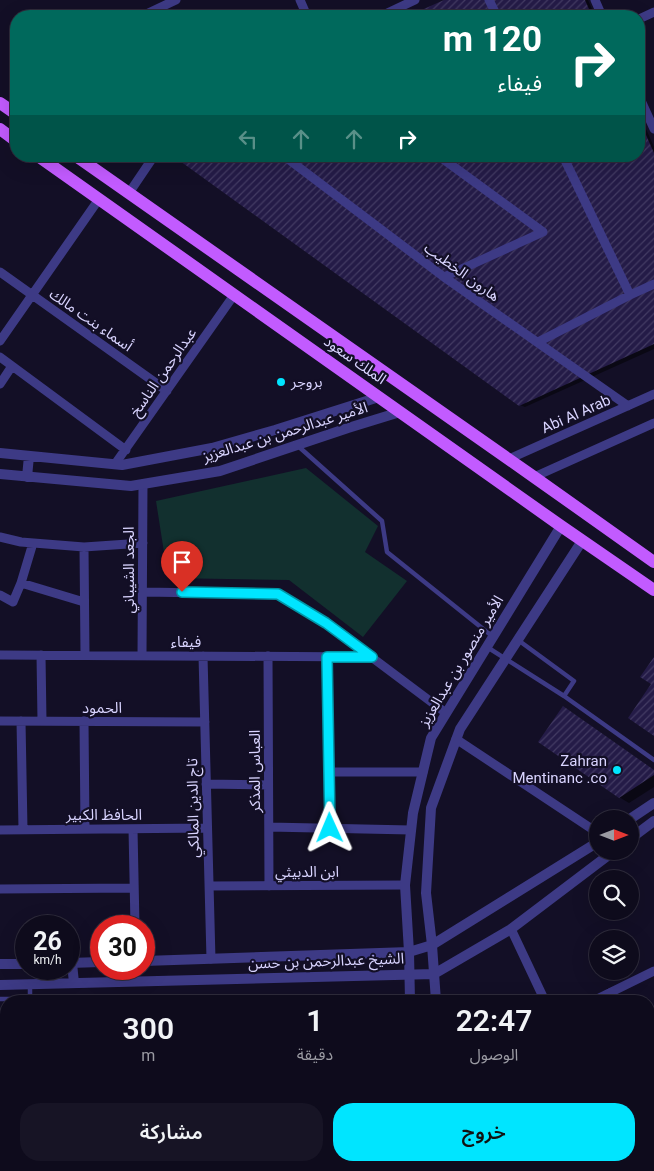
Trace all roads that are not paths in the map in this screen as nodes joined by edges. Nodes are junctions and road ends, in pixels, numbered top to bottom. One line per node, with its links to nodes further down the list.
1 (176, 0): 3 (street)
2 (409, 1): 4 (street)
3 (155, 10)
4 (392, 10)
5 (651, 116): 6 (street)
6 (654, 129)
7 (47, 162): 14 (main road, الملك سعود)
8 (85, 162): 13 (main road, الملك سعود)
9 (150, 162): 13 (street)
10 (295, 162): 16 (street, هارون الخطيب)
11 (447, 162): 16 (street)
12 (567, 162): 20 (street)
13 (129, 193): 38 (main road, الملك سعود)
14 (99, 199): 18 (street); 19 (main road, الملك سعود)
15 (0, 272): 18 (street, أسماء بنت مالك)
16 (444, 277): 22 (street, هارون الخطيب)
17 (654, 284): 20 (street)
18 (31, 295): 21 (street); 26 (street, أسماء بنت مالك)
19 (234, 295): 26 (street, عبدالرحمن الناسخ); 28 (main road, الملك سعود)
20 (630, 295): 22 (street)
21 (0, 341)
22 (538, 342): 29 (street, هارون الخطيب)
23 (0, 357): 24 (street)
24 (12, 366): 25 (street); 35 (street)
25 (0, 384)
26 (167, 391): 35 (street, عبدالرحمن الناسخ)
27 (654, 394): 29 (street, Abi Al Arab)
28 (379, 397): 30 (street, الأمير عبدالرحمن بن عبدالعزيز); 31 (main road, الملك سعود)
29 (628, 406): 38 (street, Abi Al Arab)
30 (340, 409): 33 (street); 39 (street, الأمير عبدالرحمن بن عبدالعزيز)
31 (400, 412): 33 (street, الأمير عبدالرحمن بن عبدالعزيز); 44 (main road, الملك سعود)
32 (654, 423): 42 (street)
33 (348, 428): 34 (street, الأمير عبدالرحمن بن عبدالعزيز)
34 (297, 445): 43 (street, الأمير عبدالرحمن بن عبدالعزيز); 56 (lane)
35 (126, 450): 39 (street, عبدالرحمن الناسخ)
36 (0, 453): 37 (street, الأمير عبدالرحمن بن عبدالعزيز)
37 (29, 456): 39 (street, الأمير عبدالرحمن بن عبدالعزيز); 41 (street)
38 (509, 459): 42 (main road, الملك سعود)
39 (115, 464)
40 (0, 474): 41 (street, الأمير عبدالرحمن بن عبدالعزيز)
41 (27, 476): 43 (street, الأمير عبدالرحمن بن عبدالعزيز)
42 (534, 477): 50 (main road, الملك سعود)
43 (143, 484): 48 (street, الجعد الشيباني)
44 (561, 526): 46 (main road, الملك سعود); 56 (street, الأمير منصور بن عبدالعزيز)
45 (0, 537): 47 (street)
46 (582, 540): 52 (main road, الملك سعود); 57 (street)
47 (33, 543): 49 (street); 51 (street)
48 (143, 543): 49 (street); 53 (street, الجعد الشيباني)
49 (84, 547): 55 (street)
50 (654, 562)
51 (21, 583): 54 (street); 55 (street)
52 (654, 590)
53 (143, 592): 62 (street, الجعد الشيباني); 66 (street)
54 (0, 595)
55 (84, 602): 61 (street)
56 (492, 636): 58 (street, الأمير منصور بن عبدالعزيز)
57 (518, 640): 67 (street); 68 (lane)
58 (486, 646): 67 (lane); 69 (street, الأمير منصور بن عبدالعزيز)
59 (0, 655): 60 (street, فيفاء)
60 (41, 655): 61 (street, فيفاء); 72 (street)
61 (85, 655): 62 (street, فيفاء)
62 (142, 656): 63 (street, فيفاء)
63 (203, 656): 64 (street, فيفاء); 74 (street, تاج الدين المالكي)
64 (268, 656): 65 (street, فيفاء); 80 (street, العباس المذكر)
65 (327, 657): 66 (street, فيفاء); 77 (street)
66 (372, 657): 69 (street)
67 (505, 659): 68 (lane); 75 (street)
68 (564, 696): 76 (lane)
69 (446, 713): 78 (street, الأمير منصور بن عبدالعزيز)
70 (0, 721): 71 (street, الحمود)
71 (21, 721): 72 (street, الحمود); 88 (street)
72 (42, 721): 73 (street, الحمود)
73 (84, 721): 74 (street, الحمود); 89 (street)
74 (205, 722): 79 (street, تاج الدين المالكي)
75 (456, 739): 85 (street); 103 (street)
76 (654, 760)
77 (329, 772): 78 (street); 87 (street)
78 (423, 772): 92 (street, الأمير منصور بن عبدالعزيز)
79 (206, 784): 80 (street); 86 (street, تاج الدين المالكي)
80 (268, 785): 84 (street, العباس المذكر)
81 (654, 803): 82 (street)
82 (639, 814)
83 (654, 821): 93 (street)
84 (269, 827): 87 (street); 98 (street, العباس المذكر)
85 (589, 827)
86 (207, 828): 90 (street, الحافظ الكبير); 97 (street, تاج الدين المالكي)
87 (330, 828): 92 (street)
88 (22, 829): 89 (street, الحافظ الكبير); 91 (street, الحافظ الكبير)
89 (85, 829): 90 (street, الحافظ الكبير)
90 (133, 829): 100 (street)
91 (0, 830)
92 (411, 830): 96 (street, الأمير منصور بن عبدالعزيز)
93 (639, 832)
94 (589, 848): 103 (street, الشيخ عبدالرحمن بن حسن)
95 (602, 860): 102 (street)
96 (405, 885): 98 (street, ابن الدبيثي); 104 (street, الأمير منصور بن عبدالعزيز)
97 (209, 886): 98 (street, ابن الدبيثي); 105 (street, تاج الدين المالكي)
98 (269, 886)
99 (0, 888): 100 (street)
100 (134, 888): 101 (street)
101 (135, 915)
102 (511, 929): 111 (street); 120 (street)
103 (432, 945): 104 (street, الشيخ عبدالرحمن بن حسن); 111 (street)
104 (409, 952): 105 (street, الشيخ عبدالرحمن بن حسن); 110 (street, الأمير منصور بن عبدالعزيز)
105 (211, 959): 106 (street, الشيخ عبدالرحمن بن حسن)
106 (155, 961)
107 (0, 964): 108 (street)
108 (15, 964)
109 (654, 971): 116 (street)
110 (409, 974): 111 (street, الشيخ عبدالرحمن بن حسن); 113 (street, الشيخ عبدالرحمن بن حسن); 118 (street, الأمير منصور بن عبدالعزيز)
111 (434, 974): 119 (street)
112 (74, 980): 113 (street)
113 (74, 983): 114 (street, الشيخ عبدالرحمن بن حسن)
114 (30, 984): 115 (street, الشيخ عبدالرحمن بن حسن); 117 (lane)
115 (0, 985)
116 (611, 992): 121 (street); 122 (street)
117 (30, 995)
118 (410, 995)
119 (436, 995)
120 (542, 995)
121 (605, 995)
122 (613, 995)

